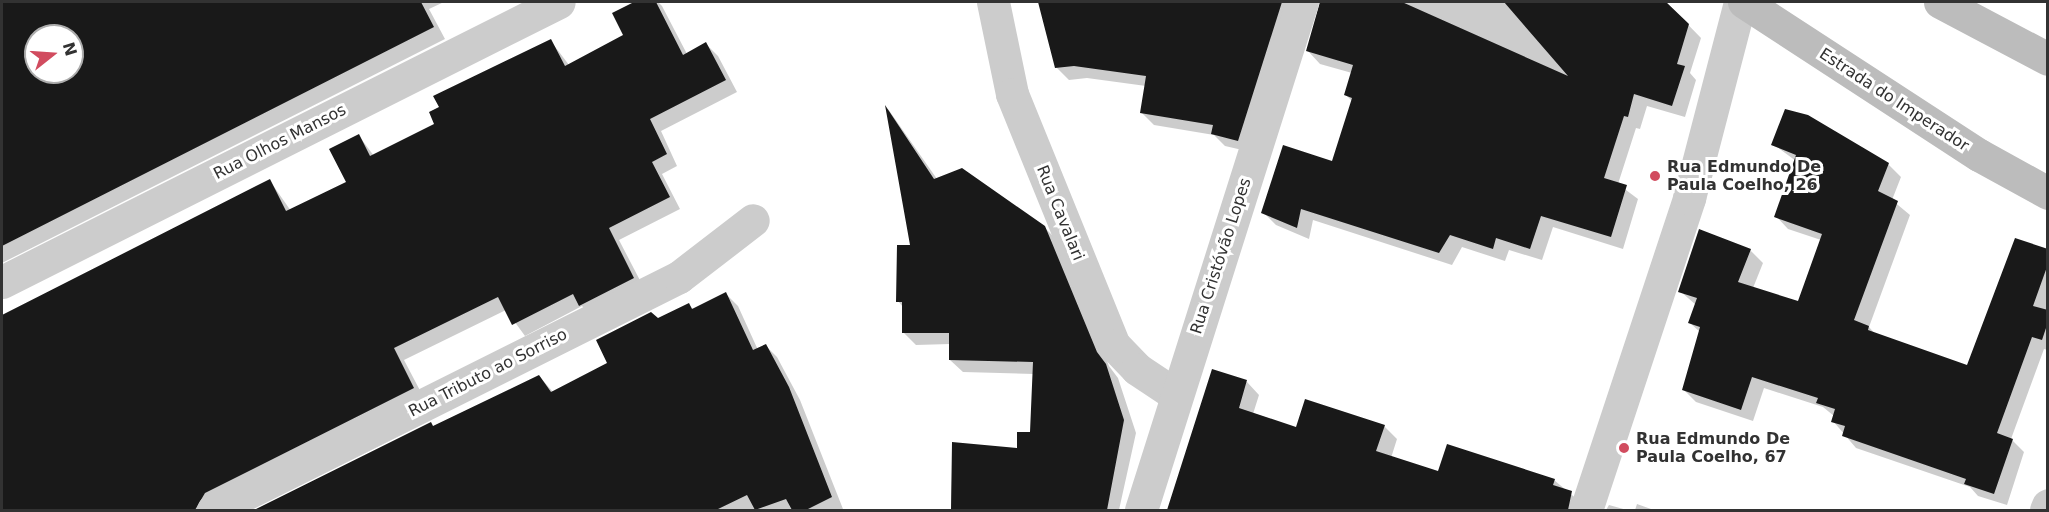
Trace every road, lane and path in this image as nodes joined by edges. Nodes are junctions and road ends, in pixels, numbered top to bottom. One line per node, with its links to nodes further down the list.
1 (559, 2): 9 (street, Rua Olhos Mansos)
2 (993, 2): 10 (street, Rua Cavalari)
3 (1302, 2): 10 (street, Rua Cristóvão Lopes)
4 (1742, 2): 7 (main road, Estrada do Imperador); 14 (street)
5 (1940, 2): 6 (main road)
6 (2048, 59)
7 (2048, 192)
8 (753, 220): 12 (street, Rua Tributo ao Sorriso)
9 (2, 282)
10 (1176, 394): 13 (street, Rua Cristóvão Lopes)
11 (2048, 506): 15 (street)
12 (213, 510)
13 (1141, 510)
14 (1586, 510)
15 (2046, 510)

